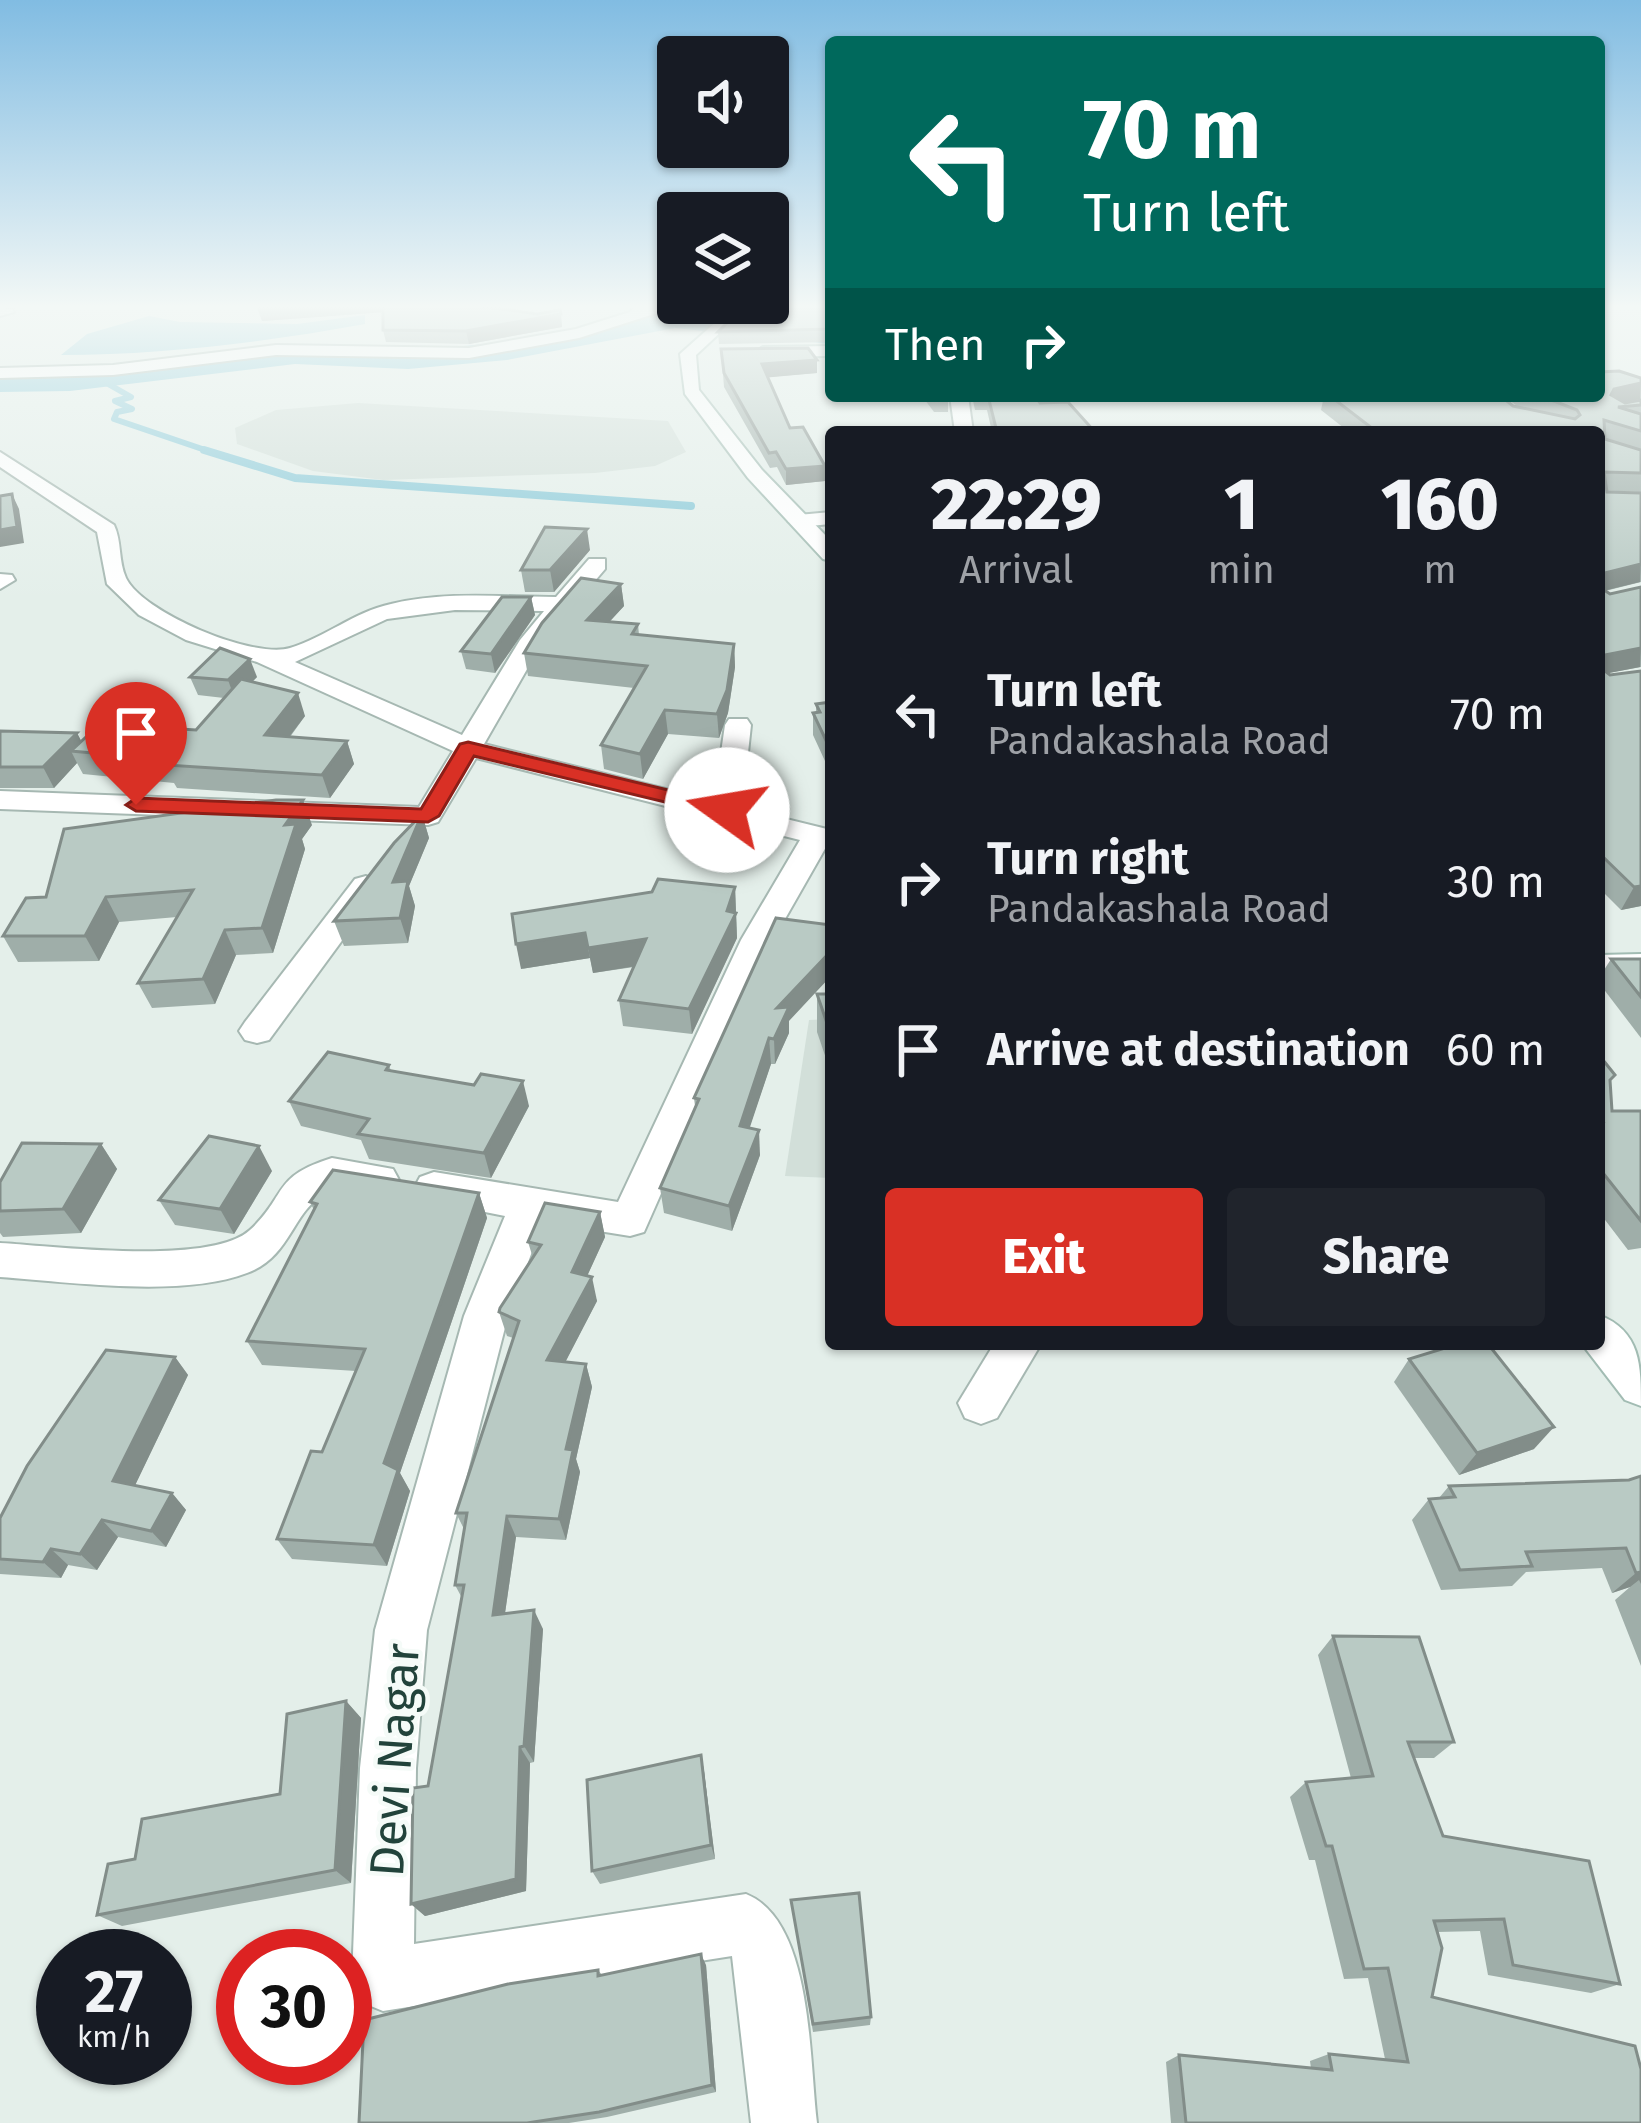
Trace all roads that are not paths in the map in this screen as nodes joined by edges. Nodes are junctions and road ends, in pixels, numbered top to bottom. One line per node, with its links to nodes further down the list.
1 (701, 403): 4 (street)
2 (0, 458): 8 (street)
3 (825, 519): 4 (street)
4 (798, 521): 5 (street)
5 (825, 548)
6 (597, 564): 7 (street)
7 (560, 604): 8 (street); 10 (street)
8 (266, 658): 10 (street)
9 (738, 725): 12 (street)
10 (468, 748): 12 (street); 13 (street)
11 (0, 800): 13 (street)
12 (727, 810): 14 (street)
13 (428, 816): 17 (street)
14 (824, 837): 18 (street)
15 (1641, 964): 16 (street)
16 (1605, 965)
17 (257, 1031)
18 (531, 1202): 19 (street); 24 (street, Devi Nagar)
19 (0, 1260)
20 (1605, 1341): 22 (street)
21 (1015, 1350): 23 (street)
22 (1641, 1386)
23 (981, 1402)
24 (784, 2123)

